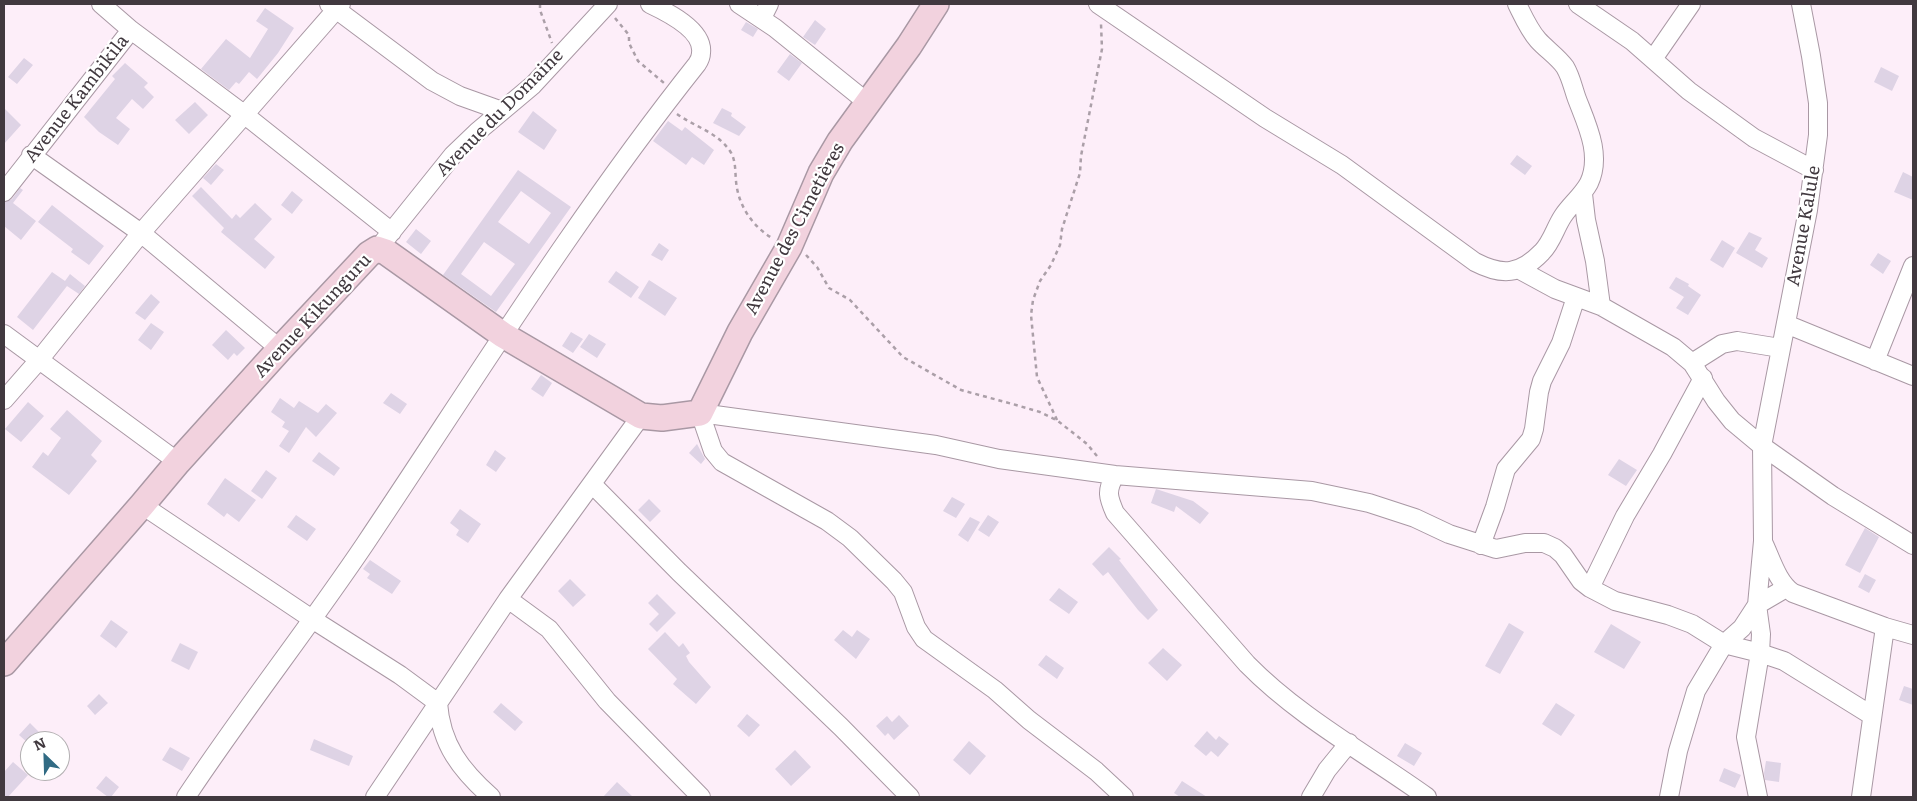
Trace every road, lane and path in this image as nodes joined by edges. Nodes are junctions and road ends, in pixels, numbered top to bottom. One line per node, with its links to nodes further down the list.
1 (540, 4): 15 (path)
2 (650, 4): 17 (street)
3 (739, 4): 13 (street)
4 (936, 4): 18 (street, Avenue des Cimetières)
5 (1098, 4): 29 (street); 45 (path)
6 (1517, 4): 24 (street)
7 (1578, 4): 16 (street)
8 (1691, 4): 16 (street)
9 (1801, 4): 22 (street, Avenue Kalule)
10 (104, 5): 14 (street)
11 (606, 5): 15 (street, Avenue du Domaine); 17 (path)
12 (335, 6): 19 (street); 20 (street)
13 (766, 11): 18 (street)
14 (131, 30): 20 (street); 21 (street, Avenue Kambikila)
15 (558, 58): 19 (street, Avenue du Domaine)
16 (1653, 59): 22 (street)
17 (675, 92): 27 (path); 34 (street)
18 (868, 104): 27 (street, Avenue des Cimetières)
19 (502, 111): 26 (street, Avenue du Domaine)
20 (245, 115): 25 (street); 26 (street)
21 (31, 155): 23 (street, Avenue Kambikila); 25 (street)
22 (1814, 170): 32 (street, Avenue Kalule)
23 (4, 192)
24 (1583, 194): 29 (street); 31 (street)
25 (141, 233): 36 (street); 37 (street)
26 (384, 241): 34 (street, Avenue Kikunguru); 36 (street, Avenue Kikunguru)
27 (789, 247): 43 (street, Avenue des Cimetières); 45 (path)
28 (1913, 266): 38 (street)
29 (1520, 270): 30 (street)
30 (1576, 297): 31 (street); 52 (street)
31 (1601, 306): 39 (street)
32 (1786, 324): 35 (street, Avenue Kalule); 38 (street)
33 (4, 334): 37 (street)
34 (503, 335): 44 (street, Avenue Kikunguru); 58 (street)
35 (1780, 348): 39 (street); 46 (street, Avenue Kalule)
36 (280, 349): 47 (street, Avenue Kikunguru)
37 (39, 360): 42 (street); 47 (street)
38 (1875, 361): 40 (street)
39 (1692, 363): 41 (street)
40 (1913, 376)
41 (1703, 378): 46 (street); 54 (street)
42 (4, 400)
43 (700, 413): 44 (street, Avenue Kikunguru); 48 (street); 72 (street)
44 (641, 416): 49 (street)
45 (1058, 421): 48 (path)
46 (1762, 446): 51 (street, Avenue Kalule); 53 (street)
47 (178, 462): 50 (street, Avenue Kikunguru)
48 (1115, 475): 52 (street); 66 (street)
49 (592, 484): 56 (street); 71 (street)
50 (142, 505): 58 (street); 63 (street, Avenue Kikunguru)
51 (1763, 541): 55 (street); 57 (street, Avenue Kalule)
52 (1481, 545): 54 (street)
53 (1913, 545)
54 (1590, 588): 61 (street)
55 (1786, 588): 57 (street); 59 (street)
56 (508, 599): 64 (street); 70 (street)
57 (1757, 605): 61 (street); 62 (street)
58 (312, 619): 64 (street); 67 (street)
59 (1885, 627): 60 (street); 65 (street)
60 (1913, 635)
61 (1724, 644): 62 (street); 75 (street)
62 (1760, 652): 65 (street); 76 (street)
63 (4, 662)
64 (438, 703): 68 (street); 69 (street)
65 (1872, 715): 77 (street)
66 (1349, 743): 73 (street); 74 (street)
67 (186, 797)
68 (375, 797)
69 (491, 797)
70 (701, 797)
71 (910, 797)
72 (1124, 797)
73 (1311, 797)
74 (1427, 797)
75 (1669, 797)
76 (1758, 797)
77 (1861, 797)

